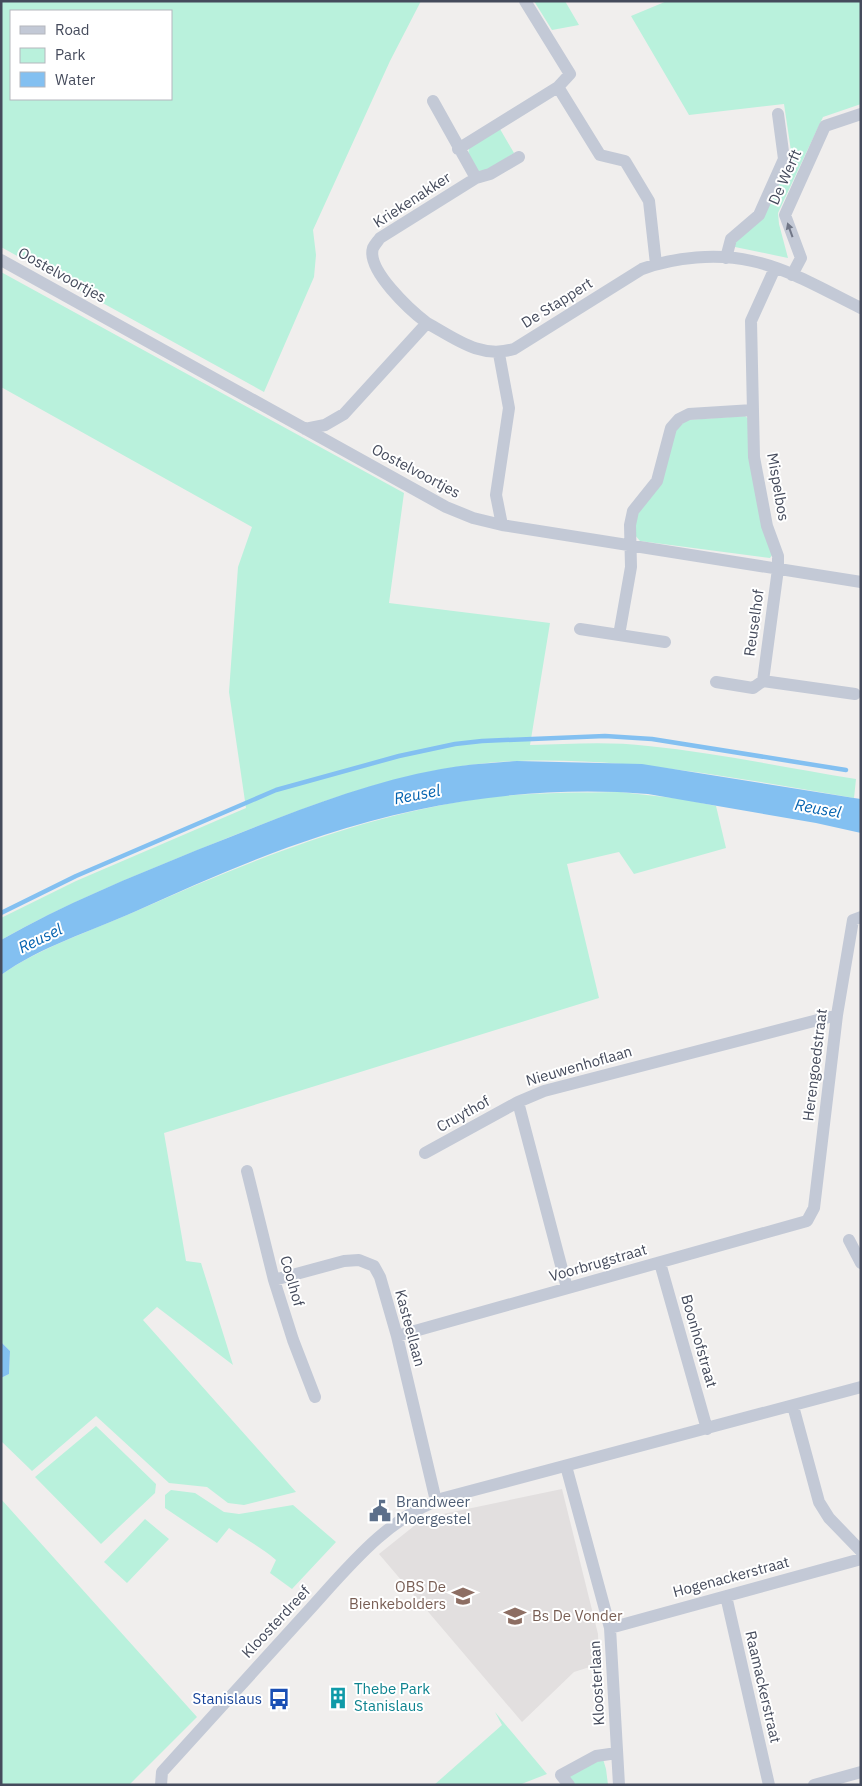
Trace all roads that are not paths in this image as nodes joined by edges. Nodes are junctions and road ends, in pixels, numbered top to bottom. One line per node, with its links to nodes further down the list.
1 (525, 1): 2 (street)
2 (558, 87): 6 (street); 11 (street)
3 (433, 101): 6 (street, Kriekenakker)
4 (778, 114): 9 (street, De Werft)
5 (861, 114): 13 (street, De Werft, one-way to 5)
6 (458, 149): 8 (street, Kriekenakker)
7 (519, 158): 8 (street, Kriekenakker)
8 (476, 178): 15 (street, Kriekenakker)
9 (726, 258): 11 (street, De Stappert); 12 (street, De Stappert)
10 (1, 260): 18 (street, Oostelvoortjes)
11 (656, 264): 16 (street, De Stappert)
12 (775, 268): 13 (street, De Stappert); 17 (street, Mispelbos)
13 (792, 275): 14 (street, De Stappert)
14 (861, 308)
15 (427, 324): 16 (street); 18 (street)
16 (499, 354): 19 (street)
17 (753, 410): 20 (street); 21 (street, Mispelbos)
18 (305, 429): 19 (street, Oostelvoortjes)
19 (502, 525): 20 (street, Oostelvoortjes)
20 (630, 546): 21 (street, Oostelvoortjes); 24 (street)
21 (778, 569): 22 (street, Oostelvoortjes); 26 (street, Reuselhof)
22 (861, 582)
23 (580, 628): 24 (street)
24 (619, 635): 25 (street)
25 (665, 642)
26 (763, 681): 27 (street); 28 (street)
27 (716, 682)
28 (855, 694)
29 (861, 917): 30 (street, Herengoedstraat)
30 (837, 1014): 31 (street, Nieuwenhoflaan); 34 (street, Herengoedstraat)
31 (518, 1102): 32 (street, Cruythof); 39 (street, Nieuwenhoflaan)
32 (425, 1153)
33 (247, 1171): 38 (street, Coolhof)
34 (807, 1221): 36 (street, Voorbrugstraat)
35 (849, 1240): 37 (street)
36 (660, 1262): 39 (street, Voorbrugstraat); 44 (street, Boonhofstraat)
37 (861, 1263)
38 (274, 1280): 40 (street, Kasteellaan); 42 (street, Coolhof)
39 (566, 1288): 40 (street, Voorbrugstraat)
40 (397, 1336): 46 (street, Kasteellaan)
41 (861, 1387): 43 (street)
42 (315, 1397)
43 (793, 1406): 44 (street); 47 (street)
44 (707, 1429): 45 (street)
45 (566, 1466): 46 (street); 50 (street, Kloosterlaan)
46 (436, 1501): 54 (street, Kloosterdreef)
47 (861, 1551)
48 (861, 1559): 49 (street, Hogenackerstraat)
49 (726, 1596): 50 (street, Hogenackerstraat); 57 (street, Raamackerstraat)
50 (610, 1628): 51 (street, Kloosterlaan)
51 (617, 1753): 55 (street); 56 (street, Kloosterlaan)
52 (861, 1772): 53 (street)
53 (818, 1784)
54 (161, 1785)
55 (569, 1785)
56 (619, 1785)
57 (769, 1785)

